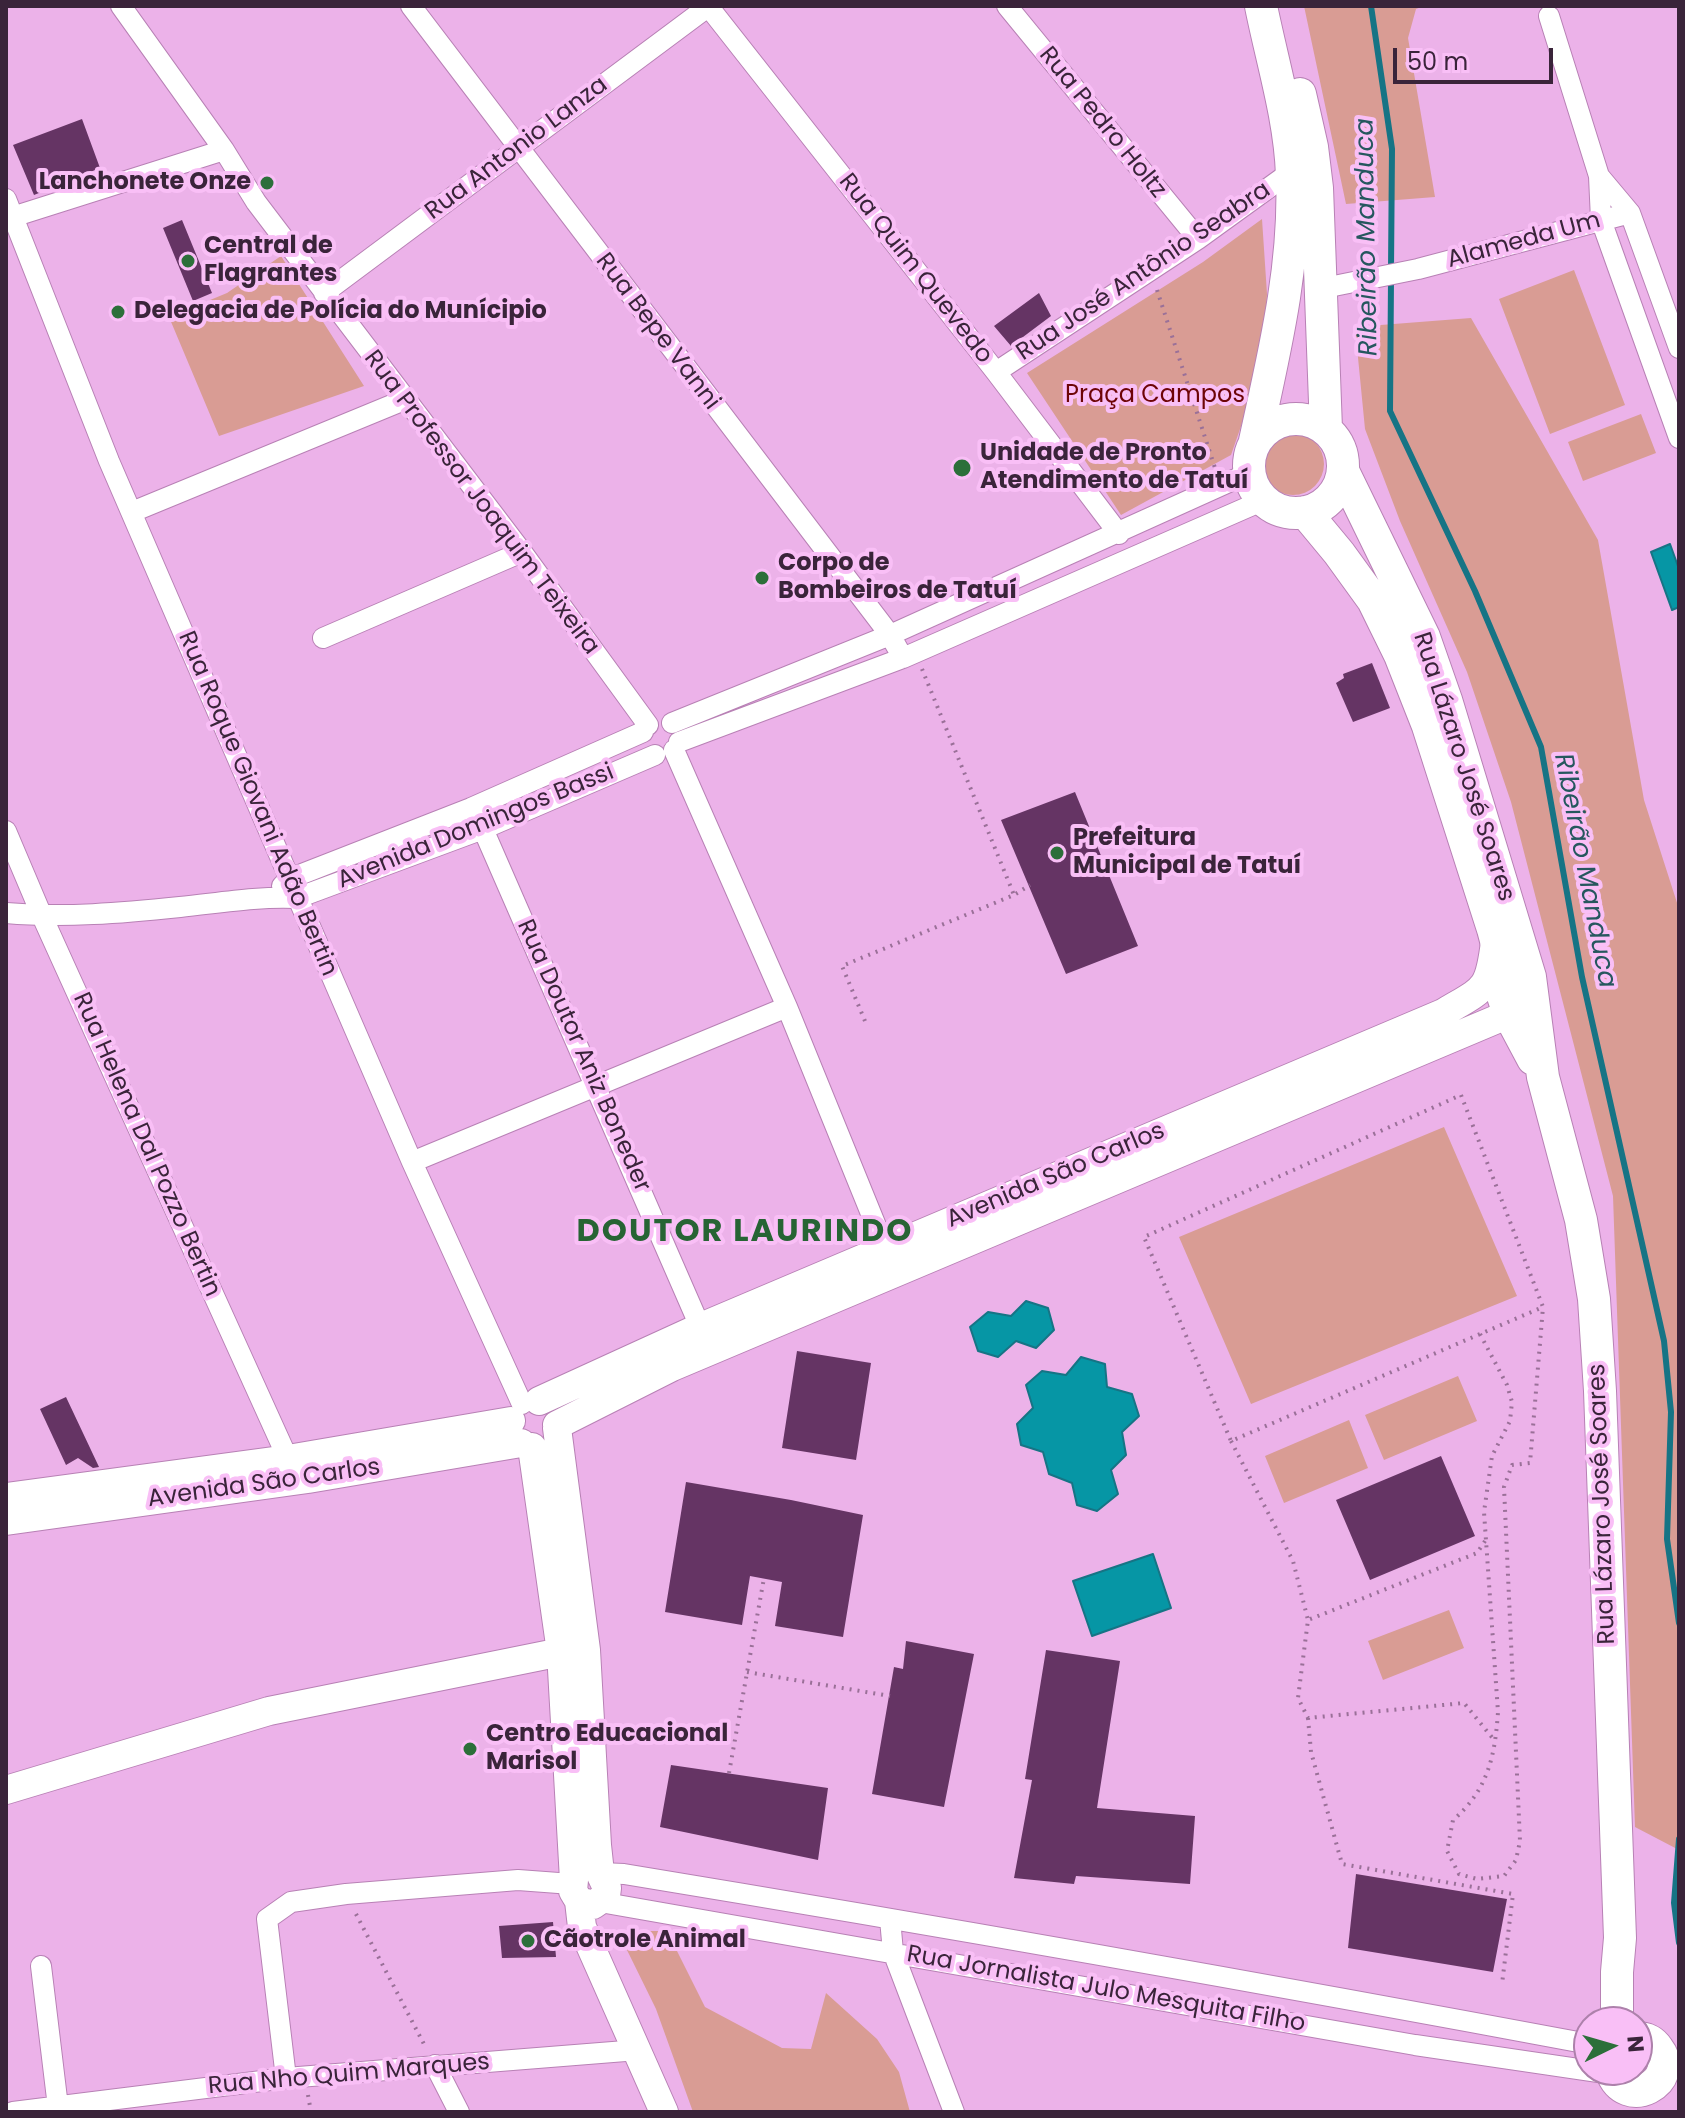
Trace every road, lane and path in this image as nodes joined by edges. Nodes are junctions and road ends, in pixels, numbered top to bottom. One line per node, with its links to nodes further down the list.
1 (121, 6): 9 (street, Rua Professor Joaquim Teixeira)
2 (411, 6): 8 (street, Rua Bepe Vanni)
3 (708, 6): 8 (street, Rua Antonio Lanza); 21 (street, Rua Quim Quevedo)
4 (1007, 6): 15 (street, Rua Pedro Holtz)
5 (1261, 6): 10 (main road)
6 (1280, 6): 17 (main road)
7 (1549, 16): 11 (street)
8 (518, 149): 18 (street, Rua Antonio Lanza); 33 (street, Rua Bepe Vanni)
9 (224, 150): 12 (street); 18 (street, Rua Professor Joaquim Teixeira)
10 (1292, 171): 15 (street, Rua José Antônio Seabra); 19 (main road)
11 (1599, 176): 13 (street); 14 (street)
12 (9, 212): 29 (street, Rua Roque Giovani Adão Bertin)
13 (1630, 213): 14 (street, Alameda Um); 20 (street)
14 (1601, 220): 17 (street, Alameda Um); 24 (street)
15 (1198, 239): 16 (street, Rua José Antônio Seabra)
16 (1151, 268): 21 (street, Rua José Antônio Seabra); 28 (path)
17 (1319, 289): 19 (main road); 23 (main road)
18 (324, 293): 22 (street, Rua Professor Joaquim Teixeira)
19 (1279, 326): 25 (main road)
20 (1679, 348)
21 (996, 372): 31 (street, Rua Quim Quevedo)
22 (404, 400): 29 (street); 32 (street, Rua Professor Joaquim Teixeira)
23 (1326, 429): 25 (main road); 26 (main road)
24 (1679, 438)
25 (1255, 441): 27 (main road)
26 (1343, 471): 30 (main road); 47 (main road, Rua Lázaro José Soares)
27 (1257, 487): 28 (street, Avenida Domingos Bassi); 30 (main road); 35 (street, Avenida Domingos Bassi)
28 (1221, 488): 31 (street, Avenida Domingos Bassi)
29 (132, 512): 42 (street, Rua Roque Giovani Adão Bertin)
30 (1305, 512): 46 (main road, Rua Lázaro José Soares)
31 (1119, 534): 33 (street, Avenida Domingos Bassi)
32 (522, 552): 34 (street); 36 (street, Rua Professor Joaquim Teixeira)
33 (890, 635): 35 (street, Rua Bepe Vanni); 37 (street, Avenida Domingos Bassi)
34 (323, 638)
35 (909, 655): 37 (street, Avenida Domingos Bassi); 43 (path)
36 (645, 728): 37 (street, Rua Professor Joaquim Teixeira); 37 (street, Avenida Domingos Bassi); 38 (street, Avenida Domingos Bassi)
37 (670, 743): 39 (street, Avenida Domingos Bassi); 48 (street)
38 (471, 808): 39 (street, Rua Doutor Aniz Boneder); 42 (street, Avenida Domingos Bassi)
39 (483, 829): 42 (street, Avenida Domingos Bassi); 52 (street, Rua Doutor Aniz Boneder)
40 (6, 831): 45 (street, Rua Helena Dal Pozzo Bertin)
41 (1030, 885): 43 (path)
42 (293, 889): 45 (street); 53 (street, Rua Roque Giovani Adão Bertin)
43 (1014, 895): 50 (path)
44 (6, 913): 45 (street)
45 (42, 916): 61 (street, Rua Helena Dal Pozzo Bertin)
46 (1495, 941): 49 (main road, Rua Lázaro José Soares); 54 (main road, Avenida São Carlos)
47 (1530, 977): 49 (main road); 51 (main road, Rua Lázaro José Soares)
48 (787, 1007): 52 (street); 54 (street)
49 (1509, 1014): 51 (main road, Rua Lázaro José Soares); 57 (main road, Avenida São Carlos)
50 (865, 1021)
51 (1543, 1077): 84 (main road, Rua Lázaro José Soares)
52 (596, 1084): 53 (street); 57 (street, Rua Doutor Aniz Boneder)
53 (412, 1162): 58 (street, Rua Roque Giovani Adão Bertin)
54 (885, 1248): 57 (main road, Avenida São Carlos)
55 (1543, 1307): 56 (path); 60 (path); 71 (path)
56 (1480, 1334): 60 (path); 64 (path)
57 (705, 1339): 58 (main road, Avenida São Carlos); 59 (main road, Avenida São Carlos)
58 (525, 1423): 59 (main road, Avenida São Carlos); 61 (main road, Avenida São Carlos); 67 (main road)
59 (557, 1426): 67 (main road)
60 (1231, 1441): 66 (path)
61 (287, 1470): 62 (main road, Avenida São Carlos); 63 (main road, Avenida São Carlos)
62 (6, 1497)
63 (6, 1521)
64 (1486, 1538): 66 (path); 71 (path)
65 (764, 1578): 68 (path)
66 (1308, 1620): 70 (path)
67 (573, 1651): 73 (main road); 74 (main road)
68 (747, 1672): 69 (path); 72 (path)
69 (890, 1696)
70 (1308, 1718): 71 (path); 82 (path)
71 (1496, 1743)
72 (729, 1773)
73 (6, 1790)
74 (585, 1888): 75 (street, Rua Jornalista Julo Mesquita Filho); 76 (street, Rua Jornalista Julo Mesquita Filho); 78 (street, Rua Jornalista Julo Mesquita Filho); 87 (main road)
75 (346, 1894): 88 (path); 90 (street, Rua Jornalista Julo Mesquita Filho)
76 (890, 1919): 77 (street, Rua Jornalista Julo Mesquita Filho); 78 (street)
77 (949, 1929): 79 (street, Rua Jornalista Julo Mesquita Filho); 80 (street)
78 (893, 1952): 80 (street, Rua Jornalista Julo Mesquita Filho); 96 (street)
79 (1116, 1958): 83 (street); 85 (street, Rua Jornalista Julo Mesquita Filho)
80 (946, 1962): 83 (street, Rua Jornalista Julo Mesquita Filho)
81 (41, 1966): 92 (street)
82 (1502, 1984)
83 (1110, 1991): 91 (street, Rua Jornalista Julo Mesquita Filho)
84 (1629, 2006)
85 (1573, 2041)
86 (1653, 2045): 89 (main road)
87 (638, 2050): 88 (street, Rua Nho Quim Marques); 95 (main road)
88 (435, 2065): 90 (street, Rua Nho Quim Marques); 94 (street)
89 (1668, 2069): 91 (main road); 97 (main road)
90 (286, 2078): 92 (street, Rua Nho Quim Marques)
91 (1623, 2087)
92 (58, 2107): 93 (street, Rua Nho Quim Marques)
93 (13, 2112)
94 (459, 2112)
95 (664, 2112)
96 (954, 2112)
97 (1664, 2112)

